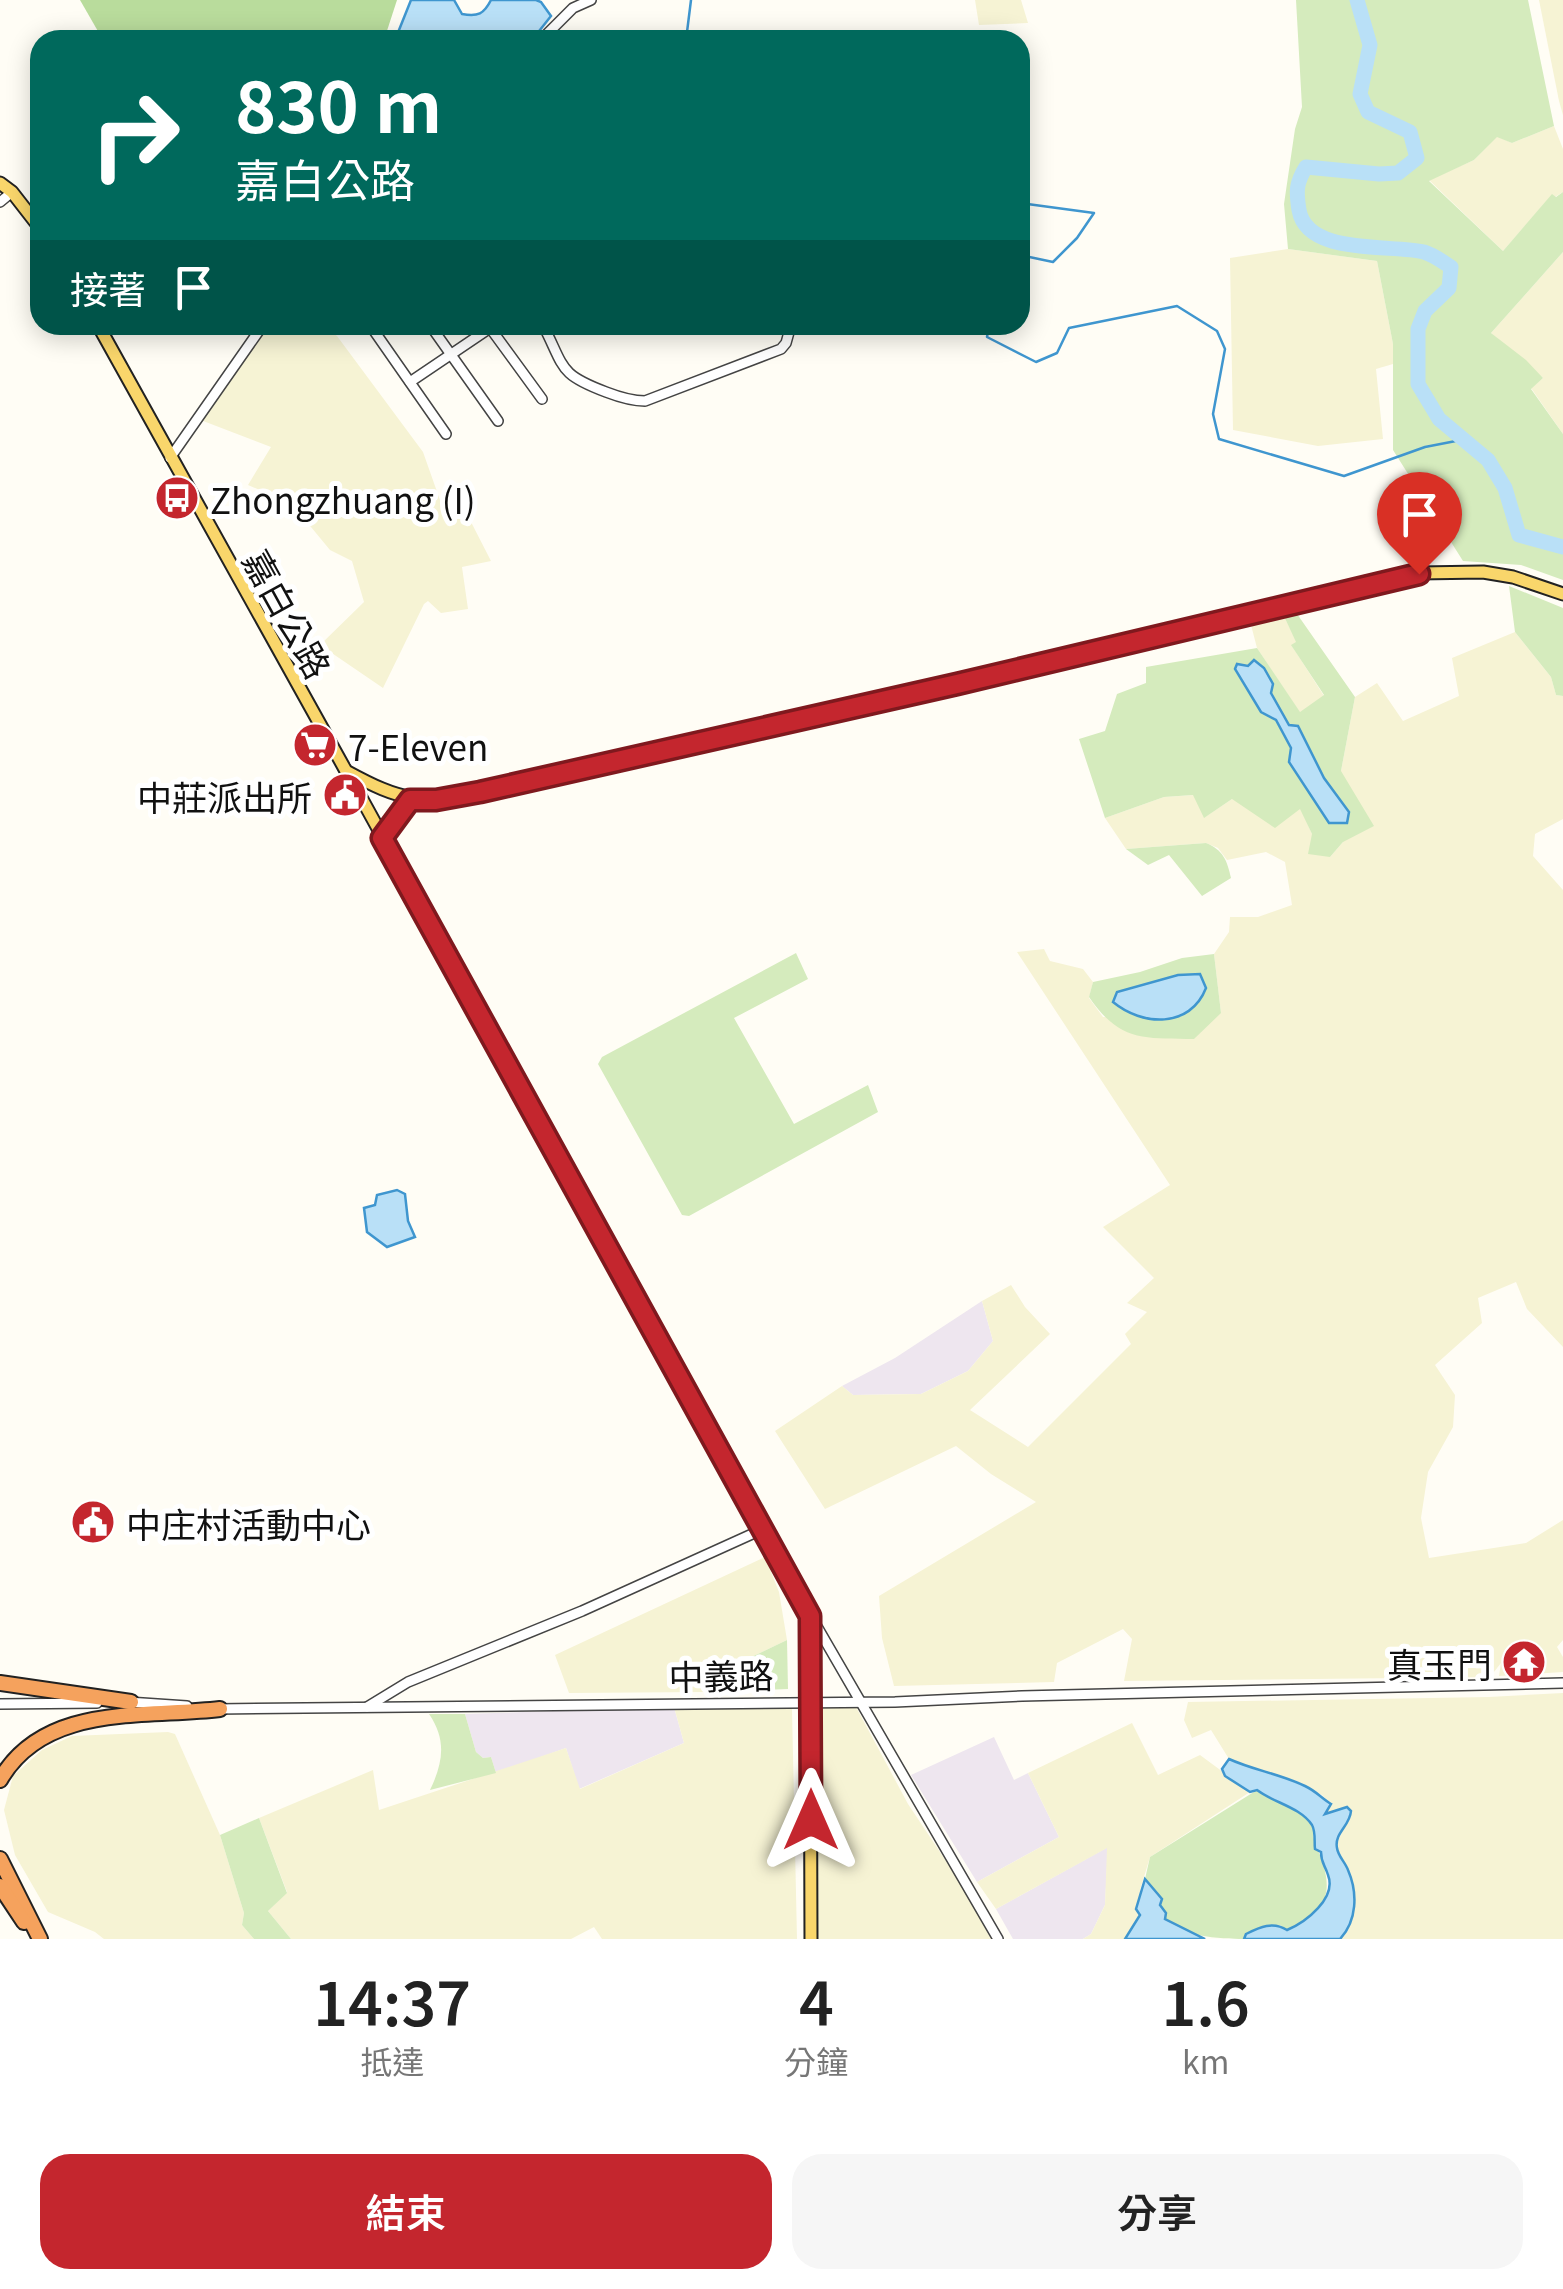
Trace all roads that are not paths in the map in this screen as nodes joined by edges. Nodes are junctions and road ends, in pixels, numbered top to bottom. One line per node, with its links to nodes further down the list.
1 (591, 0): 2 (street)
2 (551, 30)
3 (0, 182): 4 (main road)
4 (12, 192): 5 (street); 6 (main road)
5 (0, 202)
6 (30, 215)
7 (103, 335): 20 (main road, 嘉白公路)
8 (256, 335): 20 (street)
9 (377, 335): 16 (street)
10 (437, 335): 15 (street)
11 (477, 335): 15 (street)
12 (496, 335): 17 (street)
13 (548, 335): 14 (street)
14 (788, 335)
15 (451, 354): 16 (street); 18 (street)
16 (410, 382): 19 (street)
17 (542, 399)
18 (498, 421)
19 (446, 434)
20 (170, 458): 22 (main road, 嘉白公路)
21 (1563, 594): 23 (main road)
22 (346, 771): 23 (main road); 24 (main road, 嘉白公路)
23 (410, 800): 24 (street)
24 (382, 838): 25 (main road, 嘉白公路)
25 (761, 1530): 26 (main road, 嘉白公路); 33 (street)
26 (810, 1616): 29 (main road); 31 (street)
27 (1563, 1682): 31 (street, 中義路)
28 (0, 1683): 30 (highway)
29 (811, 1701): 31 (street, 中義路); 33 (street, 中義路); 39 (main road)
30 (131, 1702): 32 (street, 中義路); 34 (street, 中義路)
31 (858, 1702): 40 (street)
32 (0, 1704)
33 (366, 1708): 34 (street, 中義路)
34 (220, 1709): 35 (highway)
35 (0, 1780)
36 (0, 1859): 38 (highway)
37 (0, 1886): 38 (highway)
38 (38, 1939)
39 (811, 1939)
40 (998, 1939)

